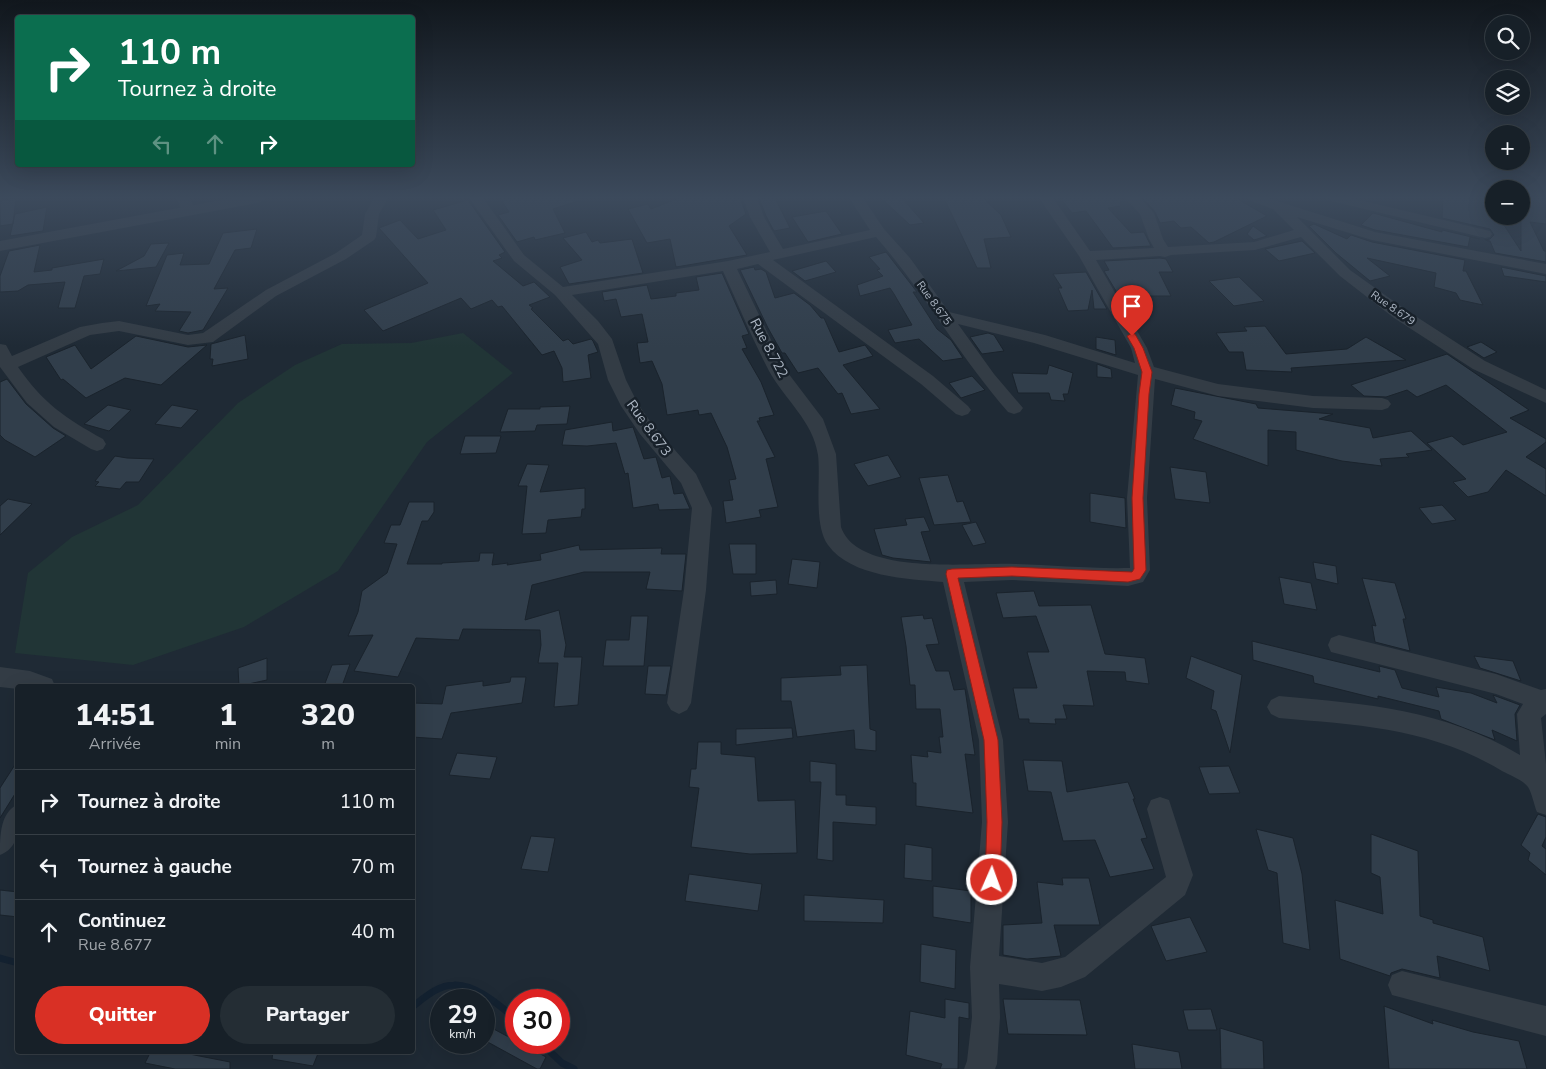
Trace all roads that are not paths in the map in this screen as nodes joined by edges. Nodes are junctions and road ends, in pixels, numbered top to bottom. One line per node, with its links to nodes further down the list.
1 (352, 248): 19 (street)
2 (511, 248): 17 (street, Rue 8.673)
3 (775, 248): 12 (street)
4 (810, 248): 12 (street)
5 (893, 248): 18 (street, Rue 8.675)
6 (1080, 248): 13 (street)
7 (1162, 248): 11 (street)
8 (1231, 248): 11 (street)
9 (1318, 248): 21 (street, Rue 8.679)
10 (1433, 248): 16 (street)
11 (1165, 253): 13 (street)
12 (779, 255): 14 (street)
13 (1086, 256): 20 (street)
14 (761, 259): 15 (street); 24 (street)
15 (728, 266): 17 (street); 26 (street, Rue 8.722)
16 (1546, 270)
17 (560, 292): 31 (street, Rue 8.673)
18 (942, 315): 20 (street); 23 (street, Rue 8.675)
19 (4, 364): 25 (street)
20 (1147, 372): 22 (street); 26 (street, Rue 8.722)
21 (1545, 396)
22 (1382, 404)
23 (1014, 408)
24 (962, 410)
25 (97, 444)
26 (952, 574): 38 (street)
27 (1340, 645): 30 (street)
28 (0, 677): 29 (street)
29 (37, 684)
30 (1544, 700): 33 (street)
31 (679, 703)
32 (1279, 707): 33 (street)
33 (1536, 778): 34 (street)
34 (1546, 803)
35 (1160, 809): 38 (street)
36 (15, 820): 37 (street)
37 (0, 842)
38 (984, 967): 41 (street)
39 (1402, 985): 40 (street)
40 (1546, 1020)
41 (979, 1069)

